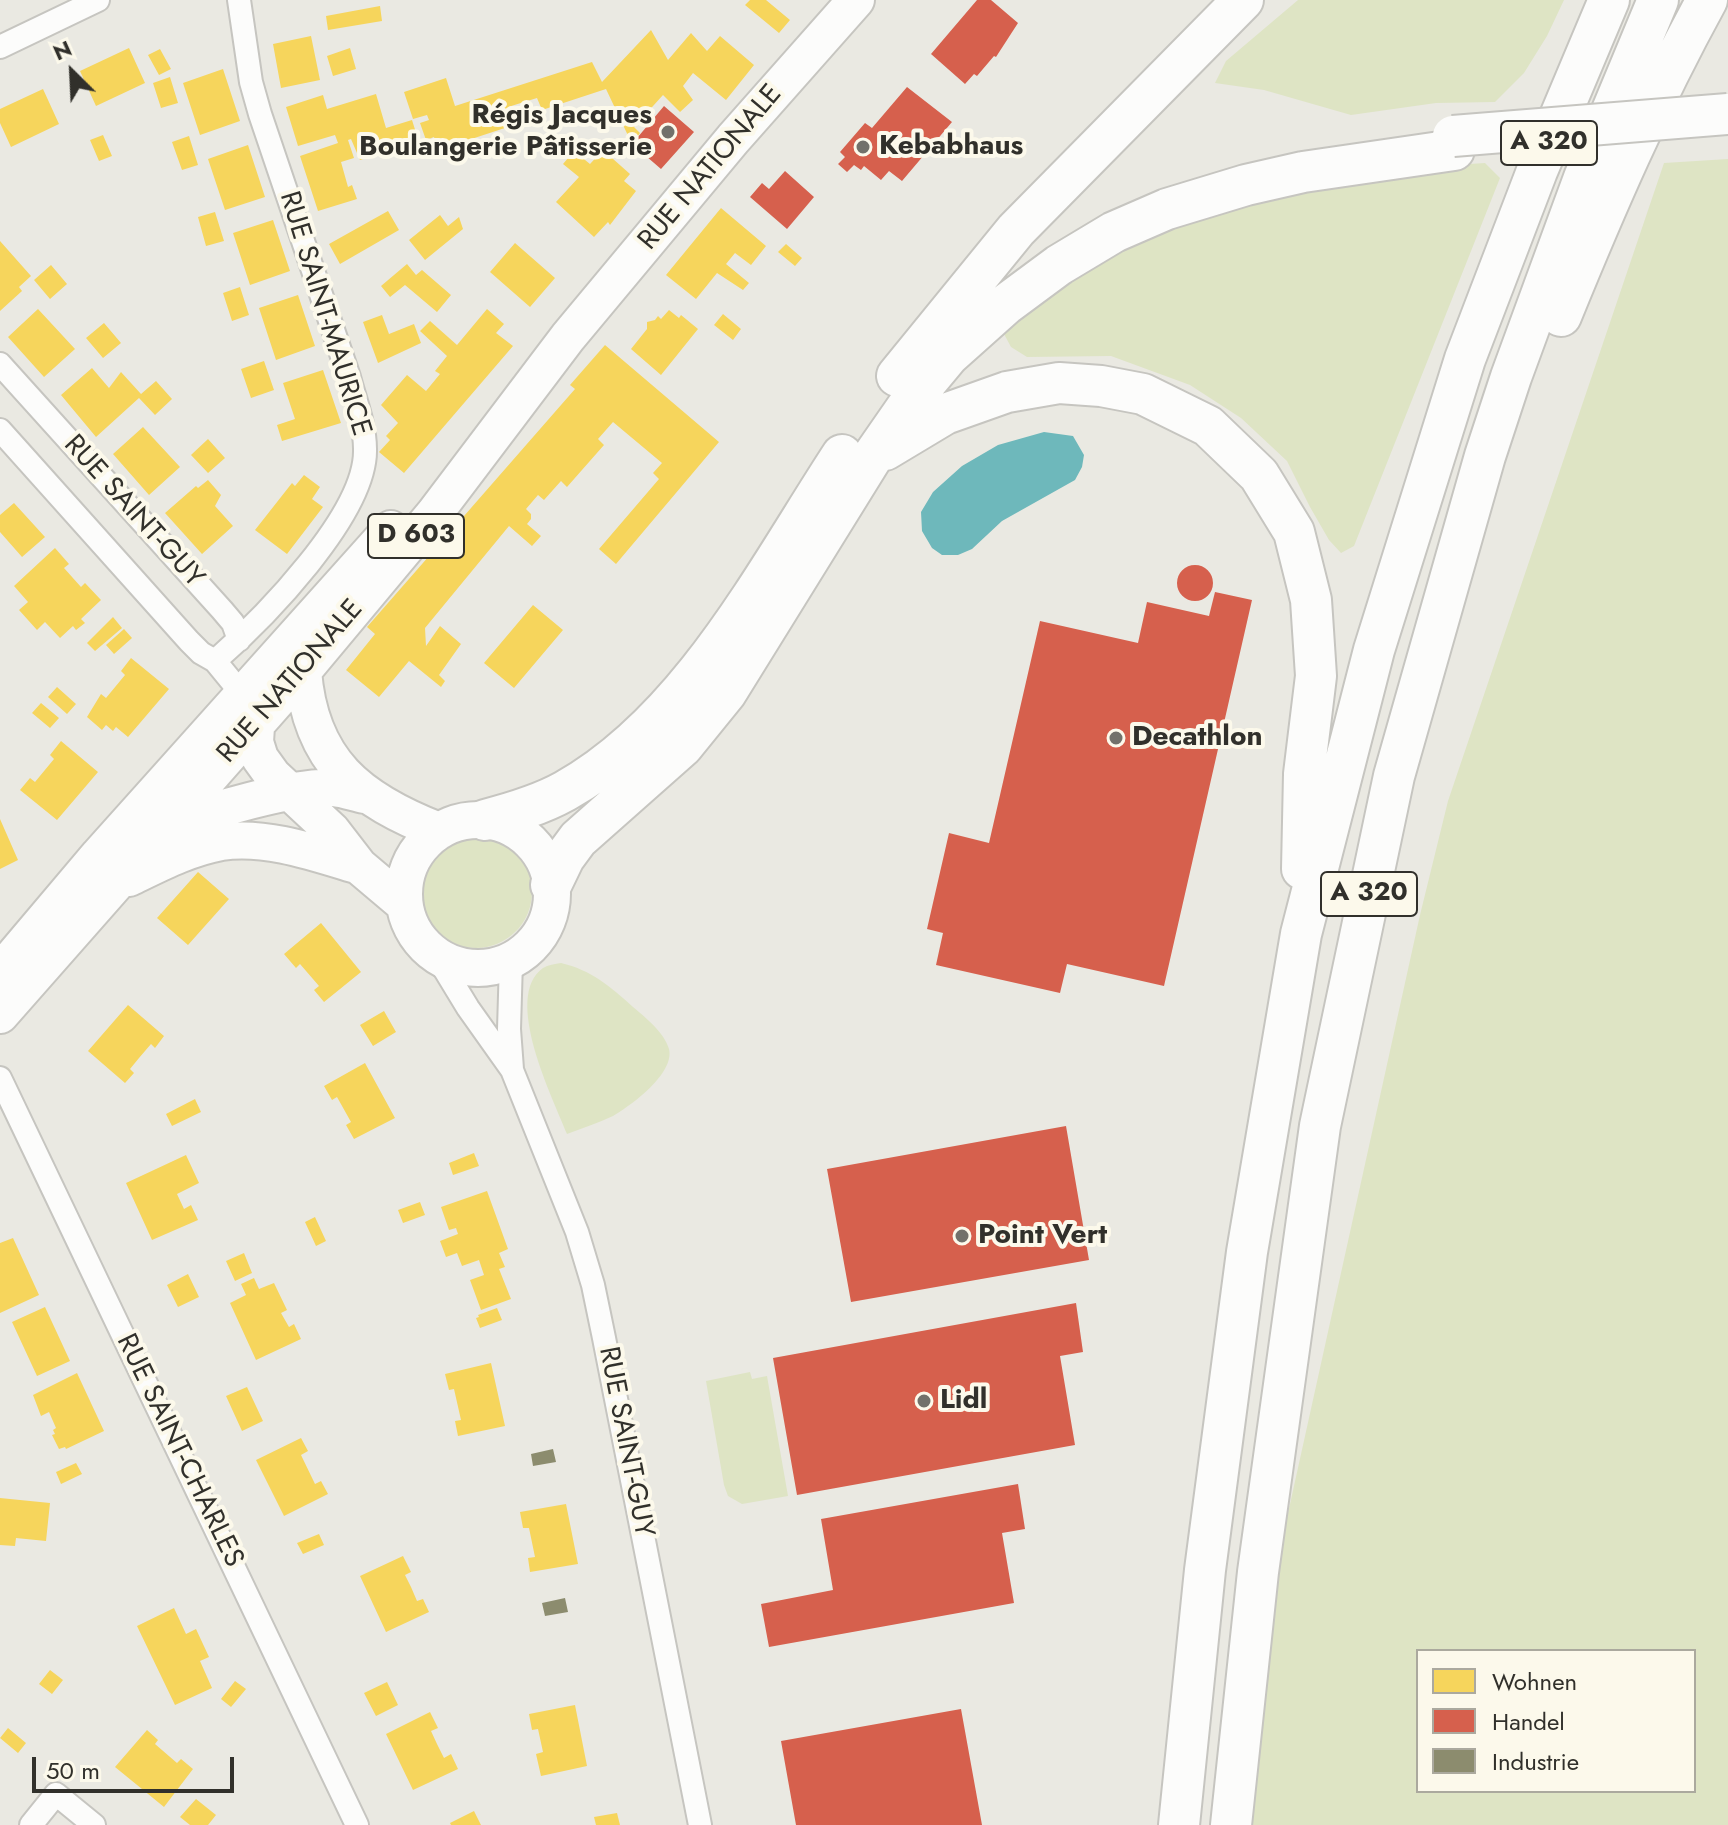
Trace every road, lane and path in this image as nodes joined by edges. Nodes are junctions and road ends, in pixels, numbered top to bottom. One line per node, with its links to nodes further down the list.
1 (98, 0): 8 (street)
2 (239, 0): 18 (street, RUE SAINT-MAURICE)
3 (856, 0): 12 (main road, RUE NATIONALE / D 603)
4 (1243, 0): 13 (highway)
5 (1609, 0): 31 (highway, A 320)
6 (1658, 0): 16 (highway, A 320)
7 (1707, 0): 16 (highway)
8 (0, 47)
9 (1728, 114): 11 (highway, bridge)
10 (1728, 128): 11 (highway)
11 (1453, 143): 13 (highway); 17 (highway)
12 (568, 337): 20 (main road, RUE NATIONALE / D 603); 21 (main road, RUE NATIONALE / D 603)
13 (917, 352): 24 (highway)
14 (0, 364): 18 (street, RUE SAINT-GUY)
15 (0, 430): 19 (street, RUE SAINT-GUY)
16 (1485, 456): 43 (highway, A 320)
17 (871, 459): 29 (highway); 31 (highway)
18 (239, 640): 19 (street)
19 (215, 661): 21 (street, RUE SAINT-GUY)
20 (303, 671): 21 (main road, RUE NATIONALE / D 603); 23 (main road)
21 (254, 696): 22 (main road); 25 (main road, RUE NATIONALE / D 603); 28 (main road, RUE NATIONALE / D 603)
22 (292, 793): 23 (main road); 25 (main road); 27 (main road)
23 (365, 795): 26 (main road)
24 (485, 820): 26 (main road); 29 (main road)
25 (167, 826): 28 (main road, RUE NATIONALE / D 603)
26 (439, 831): 30 (main road)
27 (359, 866): 28 (main road); 30 (main road)
28 (108, 870): 34 (main road, RUE NATIONALE / D 603); 35 (main road, RUE NATIONALE / D 603)
29 (551, 885): 33 (main road)
30 (404, 904): 32 (main road)
31 (1301, 934): 42 (highway, A 320)
32 (437, 957): 33 (main road); 36 (street, RUE SAINT-GUY)
33 (511, 961): 36 (street, RUE SAINT-GUY)
34 (0, 972)
35 (0, 1015)
36 (512, 1070): 41 (street, RUE SAINT-GUY)
37 (0, 1078): 40 (street, RUE SAINT-CHARLES)
38 (31, 1825): 39 (street)
39 (94, 1825)
40 (357, 1825)
41 (700, 1825)
42 (1179, 1825)
43 (1231, 1825)

